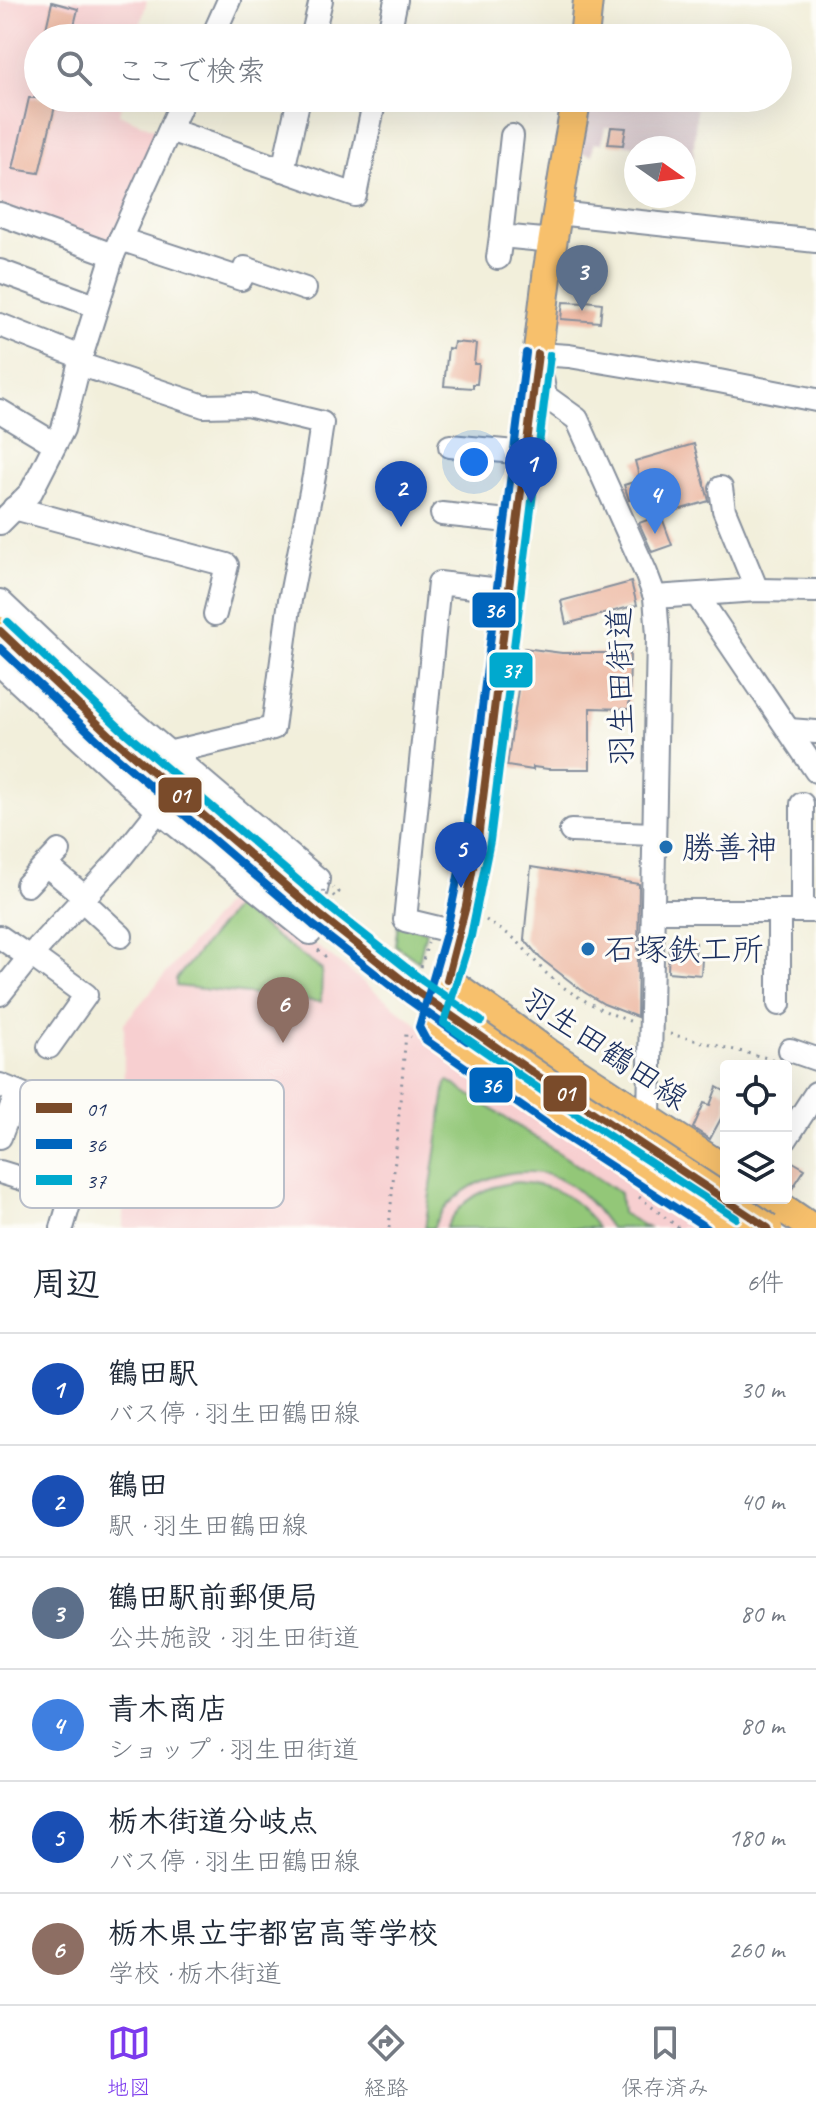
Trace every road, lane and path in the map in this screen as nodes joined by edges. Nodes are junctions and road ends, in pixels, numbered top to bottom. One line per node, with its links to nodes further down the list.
1 (229, 0): 5 (street)
2 (321, 0): 6 (street)
3 (396, 0): 7 (street)
4 (588, 0): 8 (main road)
5 (218, 24)
6 (315, 24)
7 (391, 24)
8 (585, 24)
9 (178, 112): 13 (street)
10 (296, 112): 15 (street)
11 (372, 112): 15 (street)
12 (575, 112): 16 (main road, 羽生田街道)
13 (170, 130): 15 (street); 20 (street)
14 (516, 145): 18 (street)
15 (283, 170)
16 (557, 213): 18 (main road, 羽生田街道); 19 (street)
17 (0, 214): 20 (street)
18 (553, 241): 25 (main road, 羽生田街道)
19 (816, 241)
20 (116, 247): 22 (street); 23 (street)
21 (0, 271): 23 (street)
22 (305, 289)
23 (95, 306): 26 (street)
24 (0, 325): 26 (street)
25 (538, 354): 27 (street); 31 (main road); 40 (street, 羽生田街道)
26 (80, 360): 29 (street); 47 (street)
27 (816, 400)
28 (0, 411): 29 (street)
29 (55, 444): 34 (street)
30 (450, 446): 31 (street)
31 (526, 453): 35 (main road)
32 (721, 488): 36 (street)
33 (442, 514): 35 (street)
34 (7, 516): 42 (street)
35 (517, 522): 37 (main road)
36 (757, 590): 38 (street); 39 (street)
37 (509, 591): 60 (main road); 60 (street)
38 (816, 591)
39 (697, 595): 40 (street); 45 (street)
40 (655, 597): 52 (street, 羽生田街道)
41 (0, 601): 47 (street)
42 (215, 614)
43 (0, 631): 87 (main road, bridge)
44 (3, 676): 50 (street)
45 (789, 730): 46 (street); 48 (street)
46 (816, 732)
47 (168, 753): 54 (street)
48 (816, 771)
49 (802, 804): 58 (street)
50 (158, 811): 55 (street); 59 (street)
51 (571, 831): 52 (street)
52 (654, 834): 56 (street, 羽生田街道)
53 (27, 885): 55 (street)
54 (323, 889)
55 (83, 899): 61 (street); 63 (street)
56 (653, 911): 57 (street); 76 (street, 羽生田街道)
57 (779, 911): 58 (street); 66 (street)
58 (809, 911)
59 (311, 926)
60 (457, 929): 64 (main road); 64 (path); 68 (path)
61 (121, 936)
62 (0, 937): 63 (street)
63 (30, 956): 65 (street); 71 (street)
64 (437, 978): 76 (main road, 羽生田鶴田線)
65 (0, 994)
66 (779, 1004)
67 (432, 1021): 86 (main road)
68 (643, 1027)
69 (659, 1032): 72 (path)
70 (406, 1034): 85 (path)
71 (49, 1047)
72 (782, 1055): 73 (street)
73 (816, 1059)
74 (9, 1088): 78 (street)
75 (816, 1093): 77 (street)
76 (649, 1118): 79 (main road, 羽生田鶴田線)
77 (791, 1132)
78 (0, 1137)
79 (720, 1166)
80 (0, 1172): 81 (street)
81 (20, 1178)
82 (777, 1204): 88 (main road)
83 (68, 1208): 84 (street)
84 (62, 1228)
85 (389, 1228)
86 (729, 1228)
87 (768, 1228)
88 (812, 1228)

